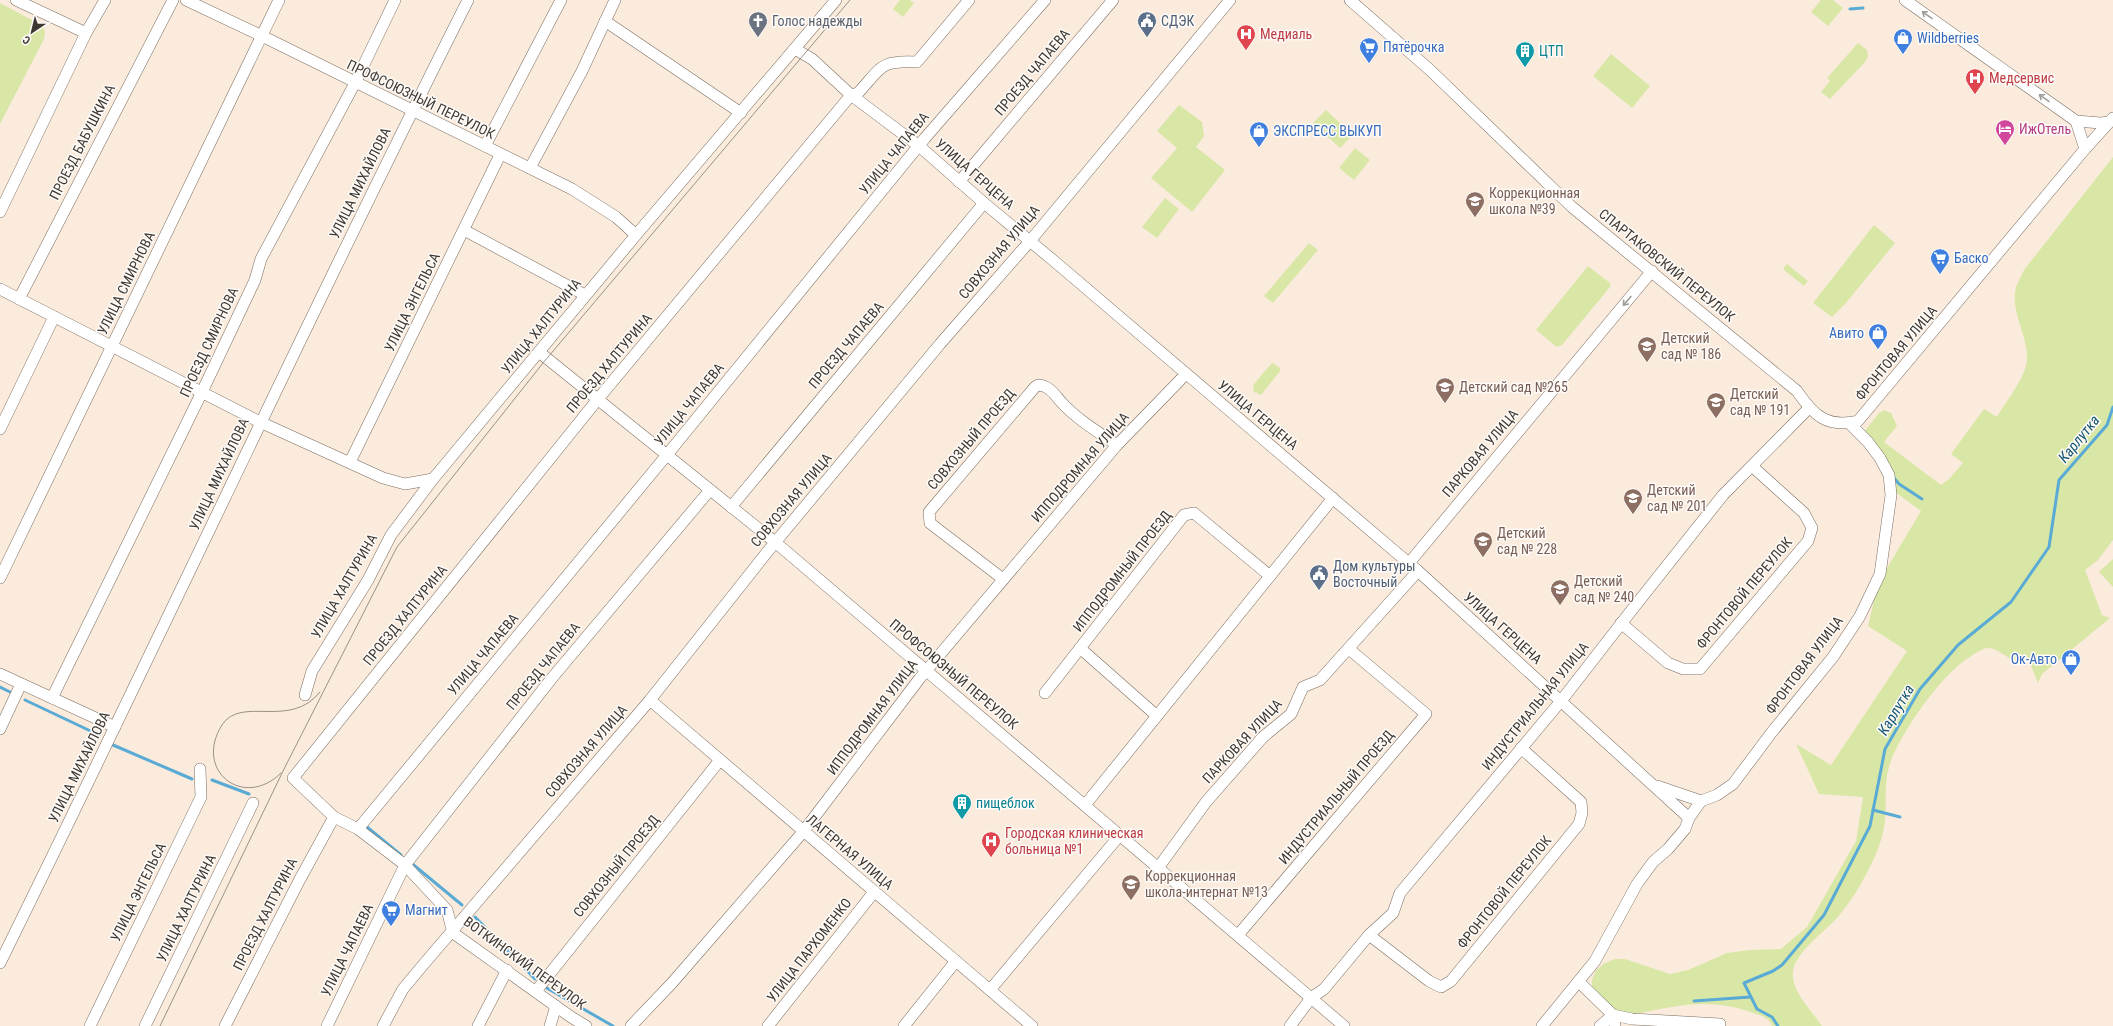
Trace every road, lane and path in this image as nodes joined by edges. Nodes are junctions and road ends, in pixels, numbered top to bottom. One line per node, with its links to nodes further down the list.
1 (16, 0): 18 (street)
2 (104, 0): 18 (street)
3 (173, 0): 41 (street, ПРОЕЗД БАБУШКИНА)
4 (186, 0): 19 (street, ПРОФСОЮЗНЫЙ ПЕРЕУЛОК)
5 (279, 0): 19 (street, УЛИЦА СМИРНОВА)
6 (395, 0): 21 (street, ПРОЕЗД СМИРНОВА)
7 (468, 0): 23 (street, УЛИЦА МИХАЙЛОВА)
8 (561, 0): 27 (street)
9 (615, 0): 17 (street)
10 (836, 0): 20 (street, УЛИЦА ХАЛТУРИНА)
11 (968, 0): 22 (street, ПРОЕЗД ХАЛТУРИНА)
12 (1044, 0): 28 (street, УЛИЦА ЧАПАЕВА)
13 (1113, 0): 32 (street, ПРОЕЗД ЧАПАЕВА)
14 (1230, 0): 37 (street, СОВХОЗНАЯ УЛИЦА)
15 (1350, 0): 38 (street, СПАРТАКОВСКИЙ ПЕРЕУЛОК)
16 (1905, 0): 26 (street, one-way to 16)
17 (605, 21): 24 (street); 31 (street)
18 (86, 33): 34 (street)
19 (262, 36): 21 (street, ПРОФСОЮЗНЫЙ ПЕРЕУЛОК); 43 (street, УЛИЦА СМИРНОВА)
20 (795, 49): 22 (street, УЛИЦА ГЕРЦЕНА); 24 (street, УЛИЦА ХАЛТУРИНА)
21 (355, 83): 23 (street, ПРОФСОЮЗНЫЙ ПЕРЕУЛОК); 46 (street, ПРОЕЗД СМИРНОВА)
22 (851, 95): 28 (street, УЛИЦА ГЕРЦЕНА); 47 (street, ПРОЕЗД ХАЛТУРИНА)
23 (412, 111): 27 (street, ПРОФСОЮЗНЫЙ ПЕРЕУЛОК); 49 (street, УЛИЦА МИХАЙЛОВА)
24 (741, 114): 36 (street, УЛИЦА ХАЛТУРИНА)
25 (2111, 120): 26 (street); 29 (street, ФРОНТОВАЯ УЛИЦА)
26 (2076, 121): 29 (street)
27 (485, 146): 30 (street, ПРОФСОЮЗНЫЙ ПЕРЕУЛОК)
28 (919, 146): 32 (street, УЛИЦА ГЕРЦЕНА); 53 (street, УЛИЦА ЧАПАЕВА)
29 (2085, 148): 50 (street, ФРОНТОВАЯ УЛИЦА)
30 (500, 154): 31 (street, ПРОФСОЮЗНЫЙ ПЕРЕУЛОК); 35 (street, УЛИЦА ЭНГЕЛЬСА)
31 (530, 168): 36 (street, ПРОФСОЮЗНЫЙ ПЕРЕУЛОК)
32 (959, 182): 33 (street, УЛИЦА ГЕРЦЕНА)
33 (984, 203): 37 (street, УЛИЦА ГЕРЦЕНА); 59 (street, ПРОЕЗД ЧАПАЕВА)
34 (0, 212)
35 (464, 230): 40 (street); 54 (street, УЛИЦА ЭНГЕЛЬСА)
36 (636, 235): 40 (street, УЛИЦА ХАЛТУРИНА)
37 (1030, 241): 45 (street, УЛИЦА ГЕРЦЕНА); 60 (street, СОВХОЗНАЯ УЛИЦА)
38 (1652, 271): 48 (street, СПАРТАКОВСКИЙ ПЕРЕУЛОК); 61 (street, ПАРКОВАЯ УЛИЦА, one-way to 61)
39 (0, 290): 41 (street)
40 (585, 295): 44 (street, УЛИЦА ХАЛТУРИНА)
41 (19, 299): 42 (street)
42 (54, 317): 43 (street); 51 (street)
43 (112, 346): 46 (street); 64 (street, УЛИЦА СМИРНОВА)
44 (539, 352): 47 (street, ПРОФСОЮЗНЫЙ ПЕРЕУЛОК); 56 (street, УЛИЦА ХАЛТУРИНА)
45 (1186, 374): 52 (street, ИППОДРОМНАЯ УЛИЦА); 58 (street, УЛИЦА ГЕРЦЕНА)
46 (202, 392): 49 (street); 74 (street, ПРОЕЗД СМИРНОВА)
47 (598, 399): 53 (street, ПРОФСОЮЗНЫЙ ПЕРЕУЛОК); 83 (street, ПРОЕЗД ХАЛТУРИНА)
48 (1809, 408): 50 (street, СПАРТАКОВСКИЙ ПЕРЕУЛОК); 55 (street, ИНДУСТРИАЛЬНАЯ УЛИЦА)
49 (260, 422): 54 (street); 78 (street, УЛИЦА МИХАЙЛОВА)
50 (1849, 423): 85 (street, ФРОНТОВАЯ УЛИЦА)
51 (0, 429)
52 (1117, 445): 65 (street, ИППОДРОМНАЯ УЛИЦА); 65 (street, СОВХОЗНЫЙ ПРОЕЗД)
53 (666, 456): 57 (street, ПРОФСОЮЗНЫЙ ПЕРЕУЛОК); 90 (street, УЛИЦА ЧАПАЕВА)
54 (350, 462): 56 (street)
55 (1753, 466): 66 (street, ИНДУСТРИАЛЬНАЯ УЛИЦА); 66 (street, ФРОНТОВОЙ ПЕРЕУЛОК)
56 (433, 479): 73 (street, УЛИЦА ХАЛТУРИНА)
57 (710, 490): 59 (street, ПРОФСОЮЗНЫЙ ПЕРЕУЛОК); 93 (street, ПРОЕЗД ЧАПАЕВА)
58 (1333, 498): 61 (street, УЛИЦА ГЕРЦЕНА); 63 (street)
59 (731, 507): 60 (street, ПРОФСОЮЗНЫЙ ПЕРЕУЛОК)
60 (775, 542): 69 (street, ПРОФСОЮЗНЫЙ ПЕРЕУЛОК); 75 (street, СОВХОЗНАЯ УЛИЦА)
61 (1409, 563): 62 (street, УЛИЦА ГЕРЦЕНА)
62 (1418, 571): 68 (street, ПАРКОВАЯ УЛИЦА); 76 (street, УЛИЦА ГЕРЦЕНА)
63 (1270, 576): 67 (street, ИППОДРОМНЫЙ ПРОЕЗД); 77 (street)
64 (0, 578)
65 (1003, 579): 69 (street, ИППОДРОМНАЯ УЛИЦА)
66 (1621, 623): 76 (street, ИНДУСТРИАЛЬНАЯ УЛИЦА)
67 (1080, 648): 72 (street, ИППОДРОМНЫЙ ПРОЕЗД); 77 (street)
68 (1349, 649): 94 (street, ПАРКОВАЯ УЛИЦА); 97 (street, ИНДУСТРИАЛЬНЫЙ ПРОЕЗД)
69 (927, 670): 87 (street, ПРОФСОЮЗНЫЙ ПЕРЕУЛОК); 91 (street, ИППОДРОМНАЯ УЛИЦА)
70 (0, 674): 71 (street)
71 (21, 684): 74 (street); 79 (street)
72 (1045, 693)
73 (305, 695)
74 (52, 698): 78 (street)
75 (650, 700): 81 (street, ЛАГЕРНАЯ УЛИЦА); 96 (street, СОВХОЗНАЯ УЛИЦА)
76 (1561, 701): 80 (street, ИНДУСТРИАЛЬНАЯ УЛИЦА); 84 (street, УЛИЦА ГЕРЦЕНА)
77 (1157, 716): 87 (street)
78 (115, 727): 100 (street, УЛИЦА МИХАЙЛОВА)
79 (0, 729)
80 (1521, 748): 98 (street, ИНДУСТРИАЛЬНАЯ УЛИЦА); 98 (street, ФРОНТОВОЙ ПЕРЕУЛОК)
81 (720, 760): 91 (street, ЛАГЕРНАЯ УЛИЦА); 104 (street, СОВХОЗНЫЙ ПРОЕЗД)
82 (200, 769): 110 (street, УЛИЦА ЭНГЕЛЬСА)
83 (293, 778): 88 (street, ВОТКИНСКИЙ ПЕРЕУЛОК)
84 (1653, 785): 85 (street); 89 (street, УЛИЦА ГЕРЦЕНА)
85 (1701, 801): 89 (street)
86 (254, 803): 111 (street, УЛИЦА ХАЛТУРИНА)
87 (1085, 805): 92 (street, ПРОФСОЮЗНЫЙ ПЕРЕУЛОК)
88 (334, 817): 90 (street, ВОТКИНСКИЙ ПЕРЕУЛОК); 112 (street, ПРОЕЗД ХАЛТУРИНА)
89 (1689, 818): 102 (street)
90 (358, 828): 93 (street, ВОТКИНСКИЙ ПЕРЕУЛОК)
91 (803, 832): 95 (street, ЛАГЕРНАЯ УЛИЦА); 118 (street, ИППОДРОМНАЯ УЛИЦА)
92 (1120, 835): 94 (street, ПРОФСОЮЗНЫЙ ПЕРЕУЛОК); 103 (street)
93 (405, 865): 96 (street, ВОТКИНСКИЙ ПЕРЕУЛОК); 113 (street, УЛИЦА ЧАПАЕВА)
94 (1158, 868): 97 (street, ПРОФСОЮЗНЫЙ ПЕРЕУЛОК)
95 (874, 892): 99 (street, ЛАГЕРНАЯ УЛИЦА); 119 (street, УЛИЦА ПАРХОМЕНКО)
96 (452, 929): 101 (street, ВОТКИНСКИЙ ПЕРЕУЛОК); 114 (street, СОВХОЗНАЯ УЛИЦА)
97 (1238, 935): 105 (street, ПРОФСОЮЗНЫЙ ПЕРЕУЛОК)
98 (1369, 935): 105 (street, ИНДУСТРИАЛЬНАЯ УЛИЦА)
99 (956, 961): 103 (street, ЛАГЕРНАЯ УЛИЦА); 120 (street)
100 (0, 963)
101 (507, 970): 104 (street, ВОТКИНСКИЙ ПЕРЕУЛОК); 115 (street)
102 (1579, 982): 107 (street); 123 (street)
103 (990, 990): 109 (street, ЛАГЕРНАЯ УЛИЦА)
104 (536, 991): 106 (street, ВОТКИНСКИЙ ПЕРЕУЛОК)
105 (1312, 998): 121 (street, ИНДУСТРИАЛЬНАЯ УЛИЦА); 122 (street, ПРОФСОЮЗНЫЙ ПЕРЕУЛОК)
106 (556, 1006): 116 (street); 117 (street, ВОТКИНСКИЙ ПЕРЕУЛОК)
107 (1613, 1015): 108 (street); 124 (street); 125 (street)
108 (1720, 1024)
109 (1028, 1025)
110 (90, 1026)
111 (145, 1026)
112 (225, 1026)
113 (327, 1026)
114 (383, 1026)
115 (478, 1026)
116 (550, 1026)
117 (586, 1026)
118 (631, 1026)
119 (768, 1026)
120 (904, 1026)
121 (1290, 1026)
122 (1344, 1026)
123 (1542, 1026)
124 (1600, 1026)
125 (1615, 1026)

